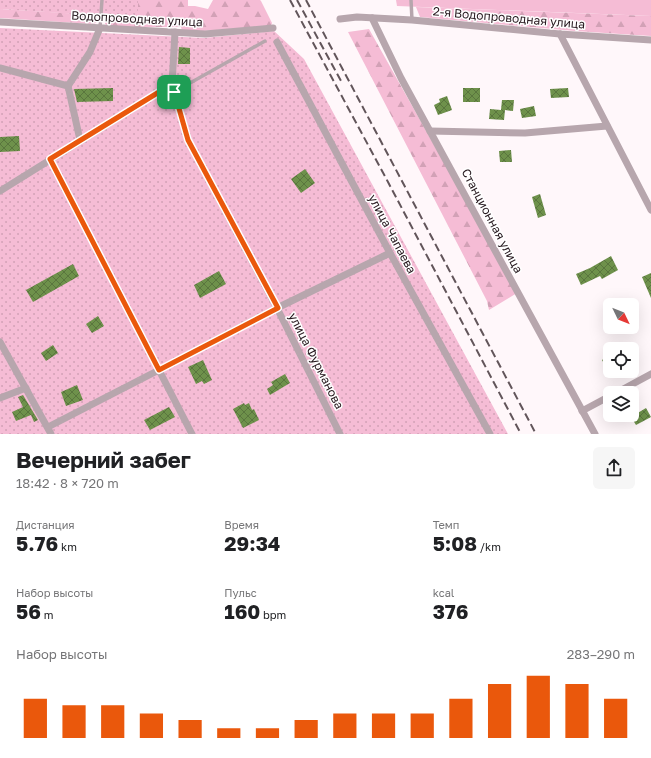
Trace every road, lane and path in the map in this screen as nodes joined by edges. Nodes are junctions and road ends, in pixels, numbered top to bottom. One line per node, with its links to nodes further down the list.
1 (102, 0): 7 (lane)
2 (411, 0): 5 (lane)
3 (372, 18): 4 (street, 2-я Водопроводная улица); 5 (street, 2-я Водопроводная улица); 19 (street, Станционная улица)
4 (340, 19)
5 (412, 20): 10 (street, 2-я Водопроводная улица)
6 (0, 22): 7 (street, Водопроводная улица)
7 (100, 28): 9 (street, Водопроводная улица); 16 (street)
8 (273, 28): 9 (street, Водопроводная улица)
9 (175, 32): 15 (street, улица Фурманова)
10 (560, 34): 11 (street, 2-я Водопроводная улица); 18 (street)
11 (651, 40)
12 (265, 41): 17 (lane)
13 (277, 42): 24 (street, улица Чапаева)
14 (0, 68): 16 (street)
15 (172, 84): 17 (street, улица Фурманова); 20 (street)
16 (68, 86): 20 (street)
17 (174, 92): 25 (street, улица Фурманова)
18 (607, 126): 19 (street); 23 (street)
19 (430, 131): 33 (street, Станционная улица)
20 (80, 140): 21 (street)
21 (50, 159): 22 (street); 27 (street)
22 (0, 191)
23 (651, 210)
24 (390, 253): 25 (street); 38 (street, улица Чапаева)
25 (278, 308): 27 (street); 37 (street, улица Фурманова)
26 (0, 342): 30 (street)
27 (159, 370): 34 (street); 36 (street)
28 (651, 374): 29 (street)
29 (629, 386)
30 (26, 388): 31 (street); 34 (street)
31 (0, 398)
32 (603, 400): 33 (street)
33 (582, 411): 39 (street, Станционная улица)
34 (48, 427): 35 (street)
35 (51, 434)
36 (192, 434)
37 (340, 434)
38 (490, 434)
39 (595, 434)

